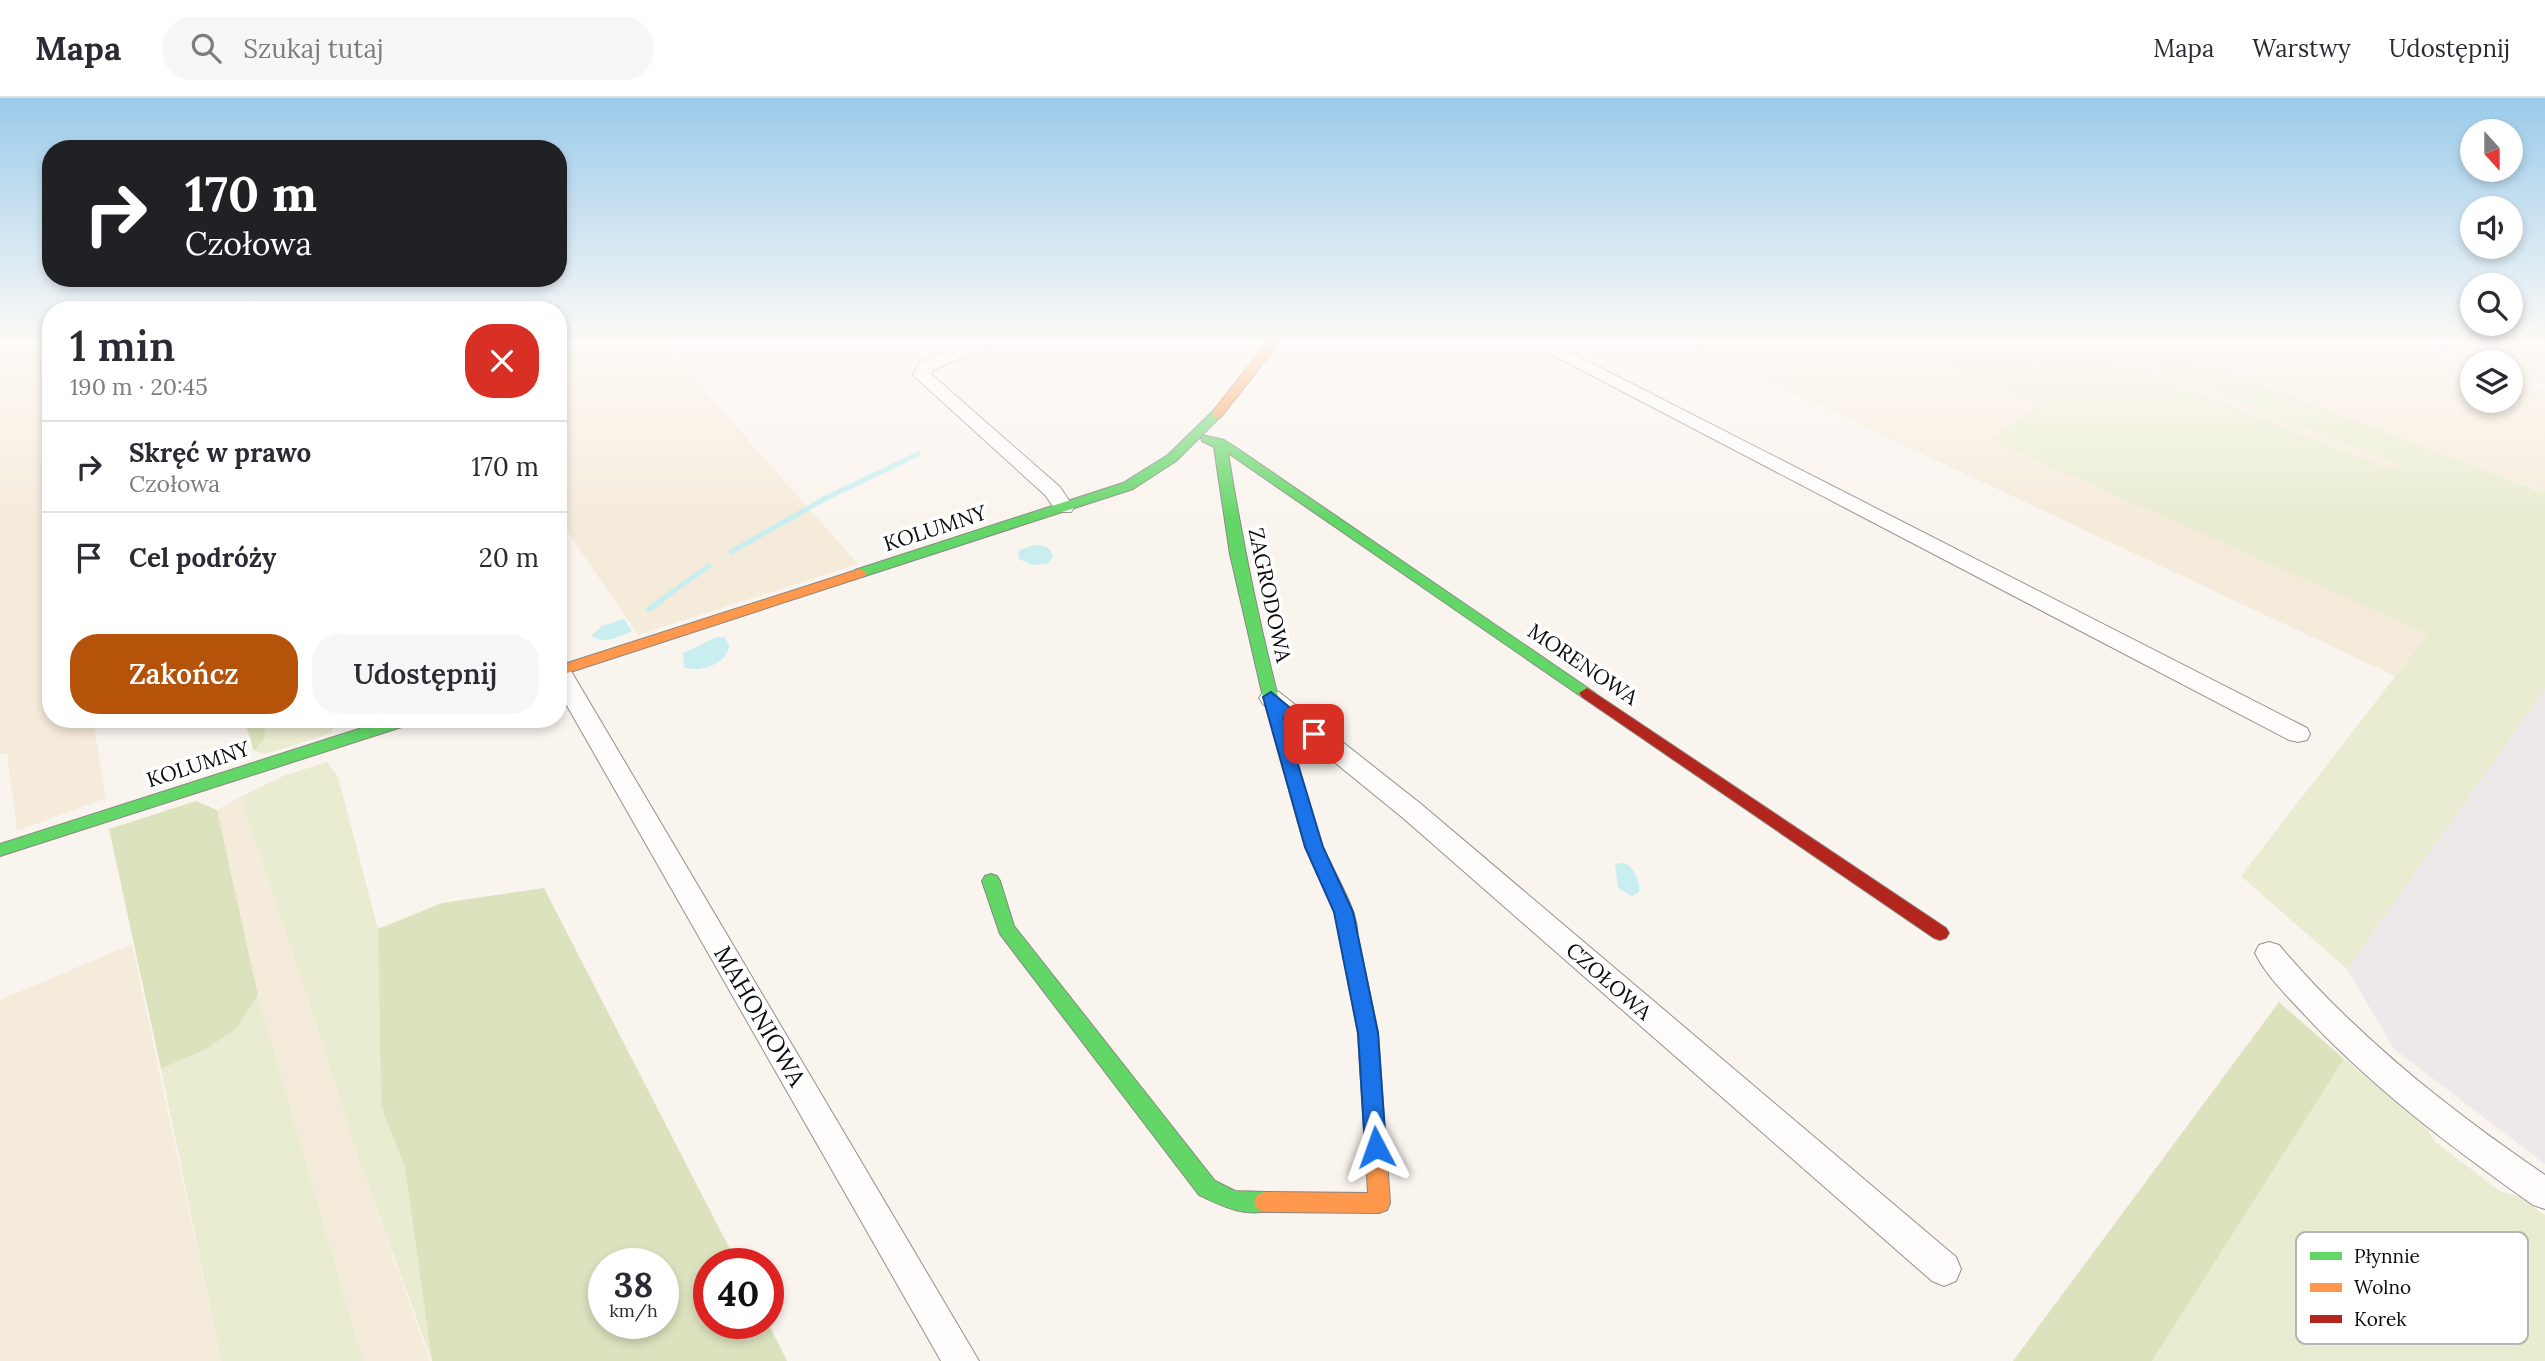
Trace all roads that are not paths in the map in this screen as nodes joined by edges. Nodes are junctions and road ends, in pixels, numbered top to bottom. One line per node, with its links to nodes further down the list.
1 (952, 402): 6 (street)
2 (1226, 402): 4 (street, KOLUMNY)
3 (1653, 402): 11 (street)
4 (1199, 436): 5 (street, MORENOWA); 6 (street, KOLUMNY)
5 (1220, 443): 9 (street, ZAGRODOWA); 14 (street, MORENOWA)
6 (1064, 508): 7 (street, KOLUMNY)
7 (567, 668)
8 (567, 685): 18 (street, MAHONIOWA)
9 (1271, 697): 13 (street, ZAGRODOWA); 17 (street, CZOŁOWA)
10 (380, 728): 12 (street, KOLUMNY)
11 (2298, 734)
12 (0, 850)
13 (991, 881)
14 (1940, 933)
15 (2269, 953): 16 (street)
16 (2545, 1194)
17 (1944, 1269)
18 (961, 1361)

